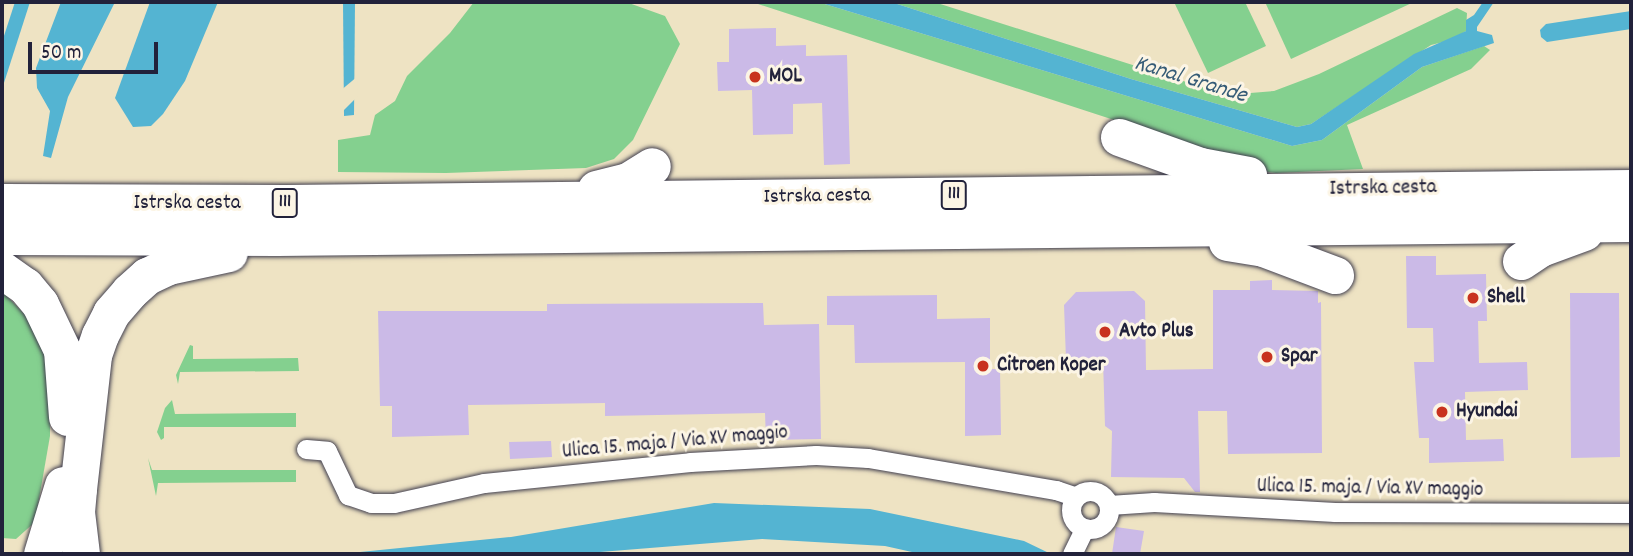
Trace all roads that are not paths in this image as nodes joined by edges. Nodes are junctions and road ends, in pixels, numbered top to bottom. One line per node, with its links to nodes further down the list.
1 (1119, 137): 4 (highway)
2 (652, 166): 5 (highway)
3 (1631, 188): 4 (highway, Istrska cesta / 111)
4 (1340, 190): 5 (highway, Istrska cesta / 111)
5 (569, 199): 6 (highway, Istrska cesta / 111)
6 (2, 202)
7 (1625, 223): 8 (highway, Istrska cesta / 111); 11 (highway)
8 (1133, 228): 10 (highway, Istrska cesta / 111); 13 (highway)
9 (2, 236): 10 (highway, Istrska cesta / 111)
10 (277, 237): 19 (highway)
11 (1521, 261)
12 (2, 270): 19 (highway)
13 (1335, 275)
14 (306, 449): 15 (street, Ulica 15. maja / Via XV maggio)
15 (1076, 497): 16 (street, Ulica 15. maja / Via XV maggio); 18 (street)
16 (1109, 505): 17 (street, Ulica 15. maja / Via XV maggio); 18 (street)
17 (1631, 513)
18 (1084, 529): 20 (street)
19 (61, 551)
20 (1074, 551)

